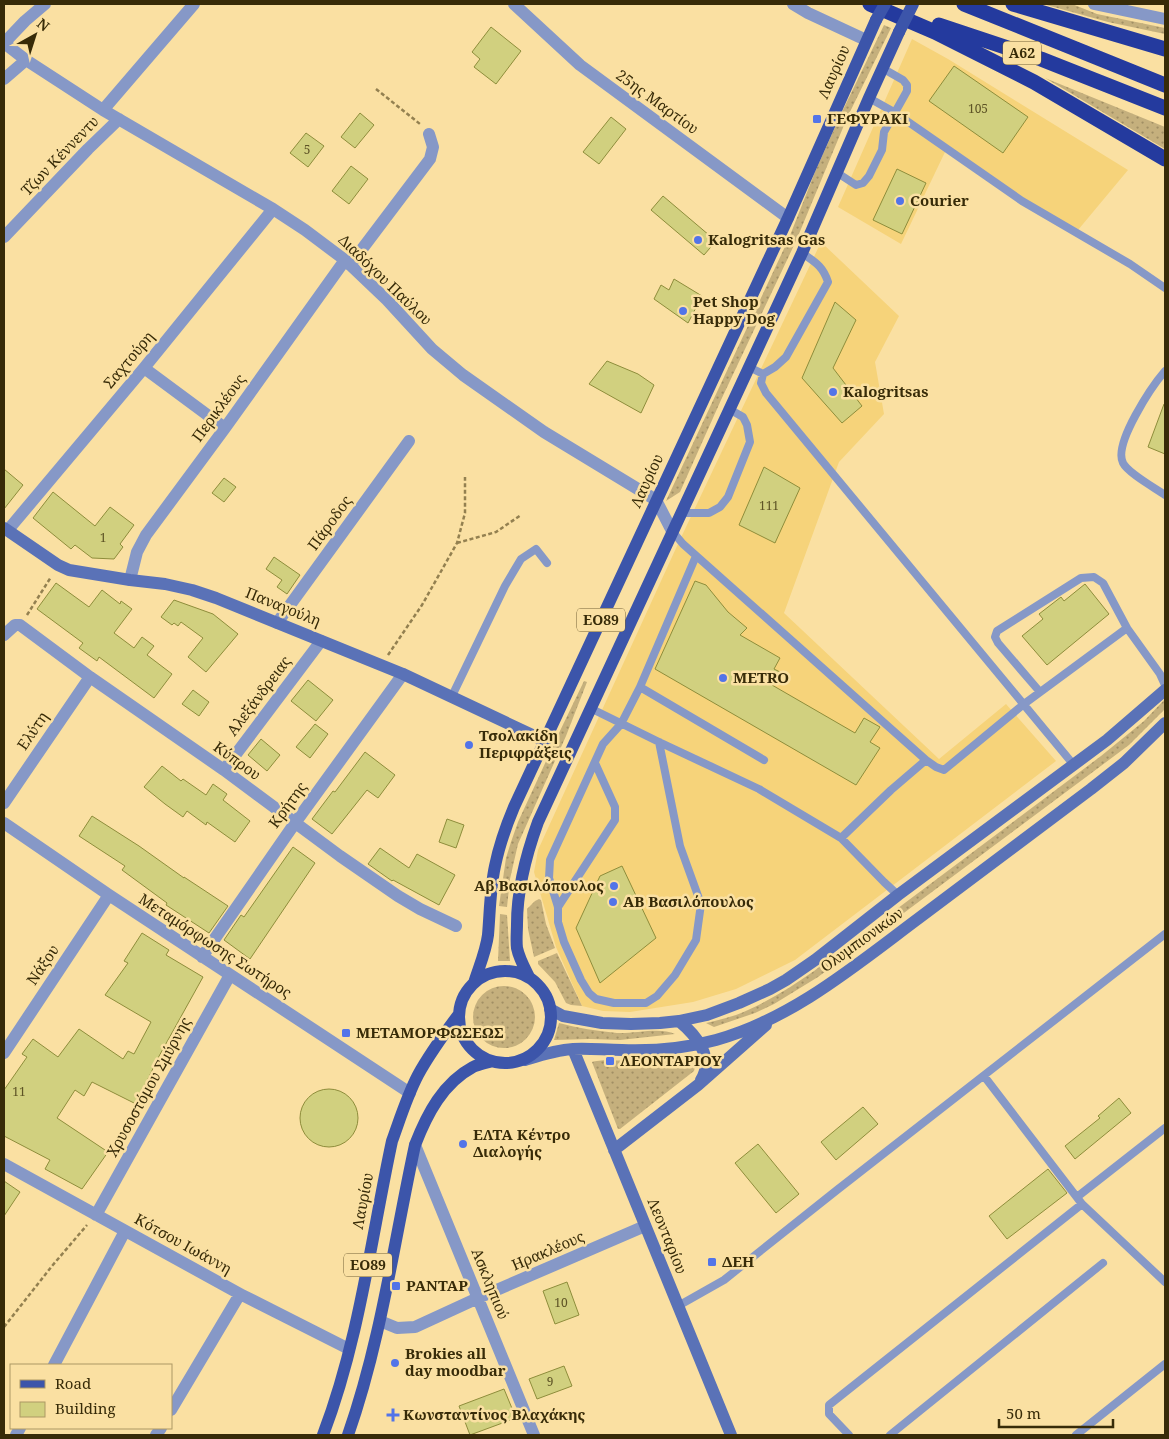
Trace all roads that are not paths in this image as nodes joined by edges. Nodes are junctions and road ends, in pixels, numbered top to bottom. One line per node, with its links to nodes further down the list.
1 (45, 4): 14 (street)
2 (194, 4): 22 (street, Τζων Κέννεντυ)
3 (514, 4): 29 (street, 25ης Μαρτίου)
4 (793, 4): 13 (street)
5 (870, 4): 26 (highway)
6 (876, 4): 21 (highway, Α62)
7 (884, 4): 13 (main road, Λαυρίου / ΕΟ89, bridge)
8 (913, 4): 17 (main road, ΕΟ89, bridge)
9 (964, 4): 19 (highway, Α62)
10 (1013, 4): 15 (highway)
11 (1094, 4): 12 (street)
12 (1165, 19)
13 (866, 40): 29 (main road, Λαυρίου / ΕΟ89)
14 (4, 43): 16 (street, Διαδόχου Παύλου)
15 (1165, 49)
16 (26, 60): 18 (street); 22 (street, Διαδόχου Παύλου)
17 (882, 68): 20 (main road, ΕΟ89); 23 (lane)
18 (4, 80)
19 (1165, 85)
20 (869, 98): 23 (lane); 27 (main road, ΕΟ89)
21 (1165, 108)
22 (103, 110): 24 (street, Διαδόχου Παύλου)
23 (894, 112): 27 (lane); 33 (lane)
24 (119, 119): 28 (street, Διαδόχου Παύλου); 30 (street, Τζων Κέννεντυ)
25 (429, 134): 32 (street, Περικλέους)
26 (1165, 159)
27 (836, 172): 31 (main road, ΕΟ89)
28 (273, 209): 32 (street, Διαδόχου Παύλου); 35 (street, Σαχτούρη)
29 (788, 218): 42 (main road, Λαυρίου / ΕΟ89)
30 (4, 237)
31 (802, 253): 34 (main road, ΕΟ89); 37 (lane)
32 (347, 262): 39 (street, Περικλέους); 42 (street, Διαδόχου Παύλου)
33 (1165, 288)
34 (749, 367): 37 (lane); 38 (main road, ΕΟ89)
35 (144, 368): 39 (street); 44 (street, Σαχτούρη)
36 (1165, 371): 41 (lane)
37 (763, 374): 60 (lane)
38 (729, 409): 43 (main road, ΕΟ89); 43 (lane)
39 (225, 428): 48 (street, Περικλέους)
40 (409, 441): 49 (street, Πάροδος)
41 (1165, 495)
42 (656, 500): 45 (street); 64 (main road, Λαυρίου / ΕΟ89)
43 (680, 513): 45 (main road, ΕΟ89)
44 (6, 529): 48 (main road, Παναγούλη)
45 (672, 531): 46 (lane); 61 (main road, ΕΟ89)
46 (696, 556): 56 (lane); 67 (lane)
47 (547, 563): 59 (lane)
48 (130, 580): 49 (main road, Παναγούλη)
49 (278, 623): 52 (main road, Παναγούλη)
50 (1126, 628): 55 (lane); 58 (lane); 58 (lane)
51 (4, 634): 54 (street, Κύπρου)
52 (321, 641): 53 (main road, Παναγούλη); 70 (street, Αλεξάνδρειας)
53 (403, 674): 59 (main road, Παναγούλη); 73 (street, Κρήτης)
54 (90, 677): 70 (street, Κύπρου); 71 (street, Ελύτη)
55 (1165, 685)
56 (640, 687): 63 (lane); 66 (lane)
57 (1165, 690): 69 (main road, Ολυμπιονικών)
58 (1040, 692): 60 (lane)
59 (452, 696): 64 (main road, Παναγούλη)
60 (1024, 704): 67 (lane); 69 (lane)
61 (590, 708): 63 (lane); 82 (main road, ΕΟ89)
62 (1165, 723): 86 (main road, Ολυμπιονικών)
63 (621, 724): 65 (lane); 68 (lane)
64 (545, 741): 83 (main road, Λαυρίου / ΕΟ89)
65 (659, 742): 74 (lane); 77 (lane)
66 (764, 760)
67 (926, 760): 74 (lane)
68 (595, 763): 77 (lane); 77 (lane)
69 (1074, 764): 76 (main road, Ολυμπιονικών)
70 (224, 770): 73 (street, Κύπρου)
71 (4, 803)
72 (4, 823): 75 (street, Μεταμόρφωσης Σωτήρος)
73 (295, 823): 78 (street, Κύπρου); 80 (street, Κρήτης)
74 (841, 838): 76 (lane)
75 (109, 895): 80 (street, Μεταμόρφωσης Σωτήρος); 90 (street, Νάξου)
76 (898, 895): 87 (main road, Ολυμπιονικών)
77 (558, 907)
78 (456, 926)
79 (1165, 934): 93 (lane)
80 (202, 957): 81 (street, Μεταμόρφωσης Σωτήρος)
81 (230, 975): 95 (street, Μεταμόρφωσης Σωτήρος); 101 (street, Χρυσοστόμου Σμύρνης)
82 (529, 977): 83 (main road, Λαυρίου / ΕΟ89); 84 (main road, ΕΟ89)
83 (474, 983): 85 (main road, Λαυρίου / ΕΟ89)
84 (550, 1009): 87 (main road, Ολυμπιονικών); 91 (main road)
85 (459, 1014): 92 (main road); 95 (main road, Λαυρίου / ΕΟ89)
86 (774, 1018): 88 (main road, Ολυμπιονικών); 94 (main road)
87 (679, 1021): 88 (main road)
88 (699, 1043): 89 (main road, Ολυμπιονικών); 94 (main road)
89 (574, 1049): 91 (main road, Ολυμπιονικών); 98 (main road, Λεονταρίου)
90 (4, 1053)
91 (525, 1060): 92 (main road, ΕΟ89)
92 (492, 1061): 97 (main road, ΕΟ89)
93 (984, 1076): 100 (lane); 108 (lane)
94 (698, 1085): 98 (main road)
95 (410, 1094): 110 (main road, Λαυρίου / ΕΟ89)
96 (1165, 1128): 100 (lane)
97 (415, 1145): 107 (street, Ασκληπιού); 109 (main road, ΕΟ89)
98 (614, 1150): 102 (main road, Λεονταρίου)
99 (4, 1164): 101 (street, Κότσου Ιωάννη)
100 (1079, 1200): 105 (lane); 118 (lane)
101 (96, 1215): 103 (street, Κότσου Ιωάννη)
102 (645, 1226): 107 (street, Ηρακλέους); 108 (main road, Λεονταρίου)
103 (125, 1231): 106 (street, Κότσου Ιωάννη); 111 (street)
104 (1103, 1264): 119 (lane)
105 (1165, 1282)
106 (240, 1294): 110 (street, Κότσου Ιωάννη); 113 (street)
107 (478, 1298): 109 (street, Ηρακλέους); 116 (street, Ασκληπιού)
108 (678, 1306): 117 (main road, Λεονταρίου)
109 (380, 1321): 115 (main road, ΕΟ89)
110 (349, 1349): 114 (main road, Λαυρίου / ΕΟ89)
111 (55, 1364)
112 (1165, 1364): 120 (lane)
113 (172, 1408)
114 (323, 1435)
115 (348, 1435)
116 (534, 1435)
117 (730, 1435)
118 (849, 1435)
119 (890, 1435)
120 (1076, 1435)

